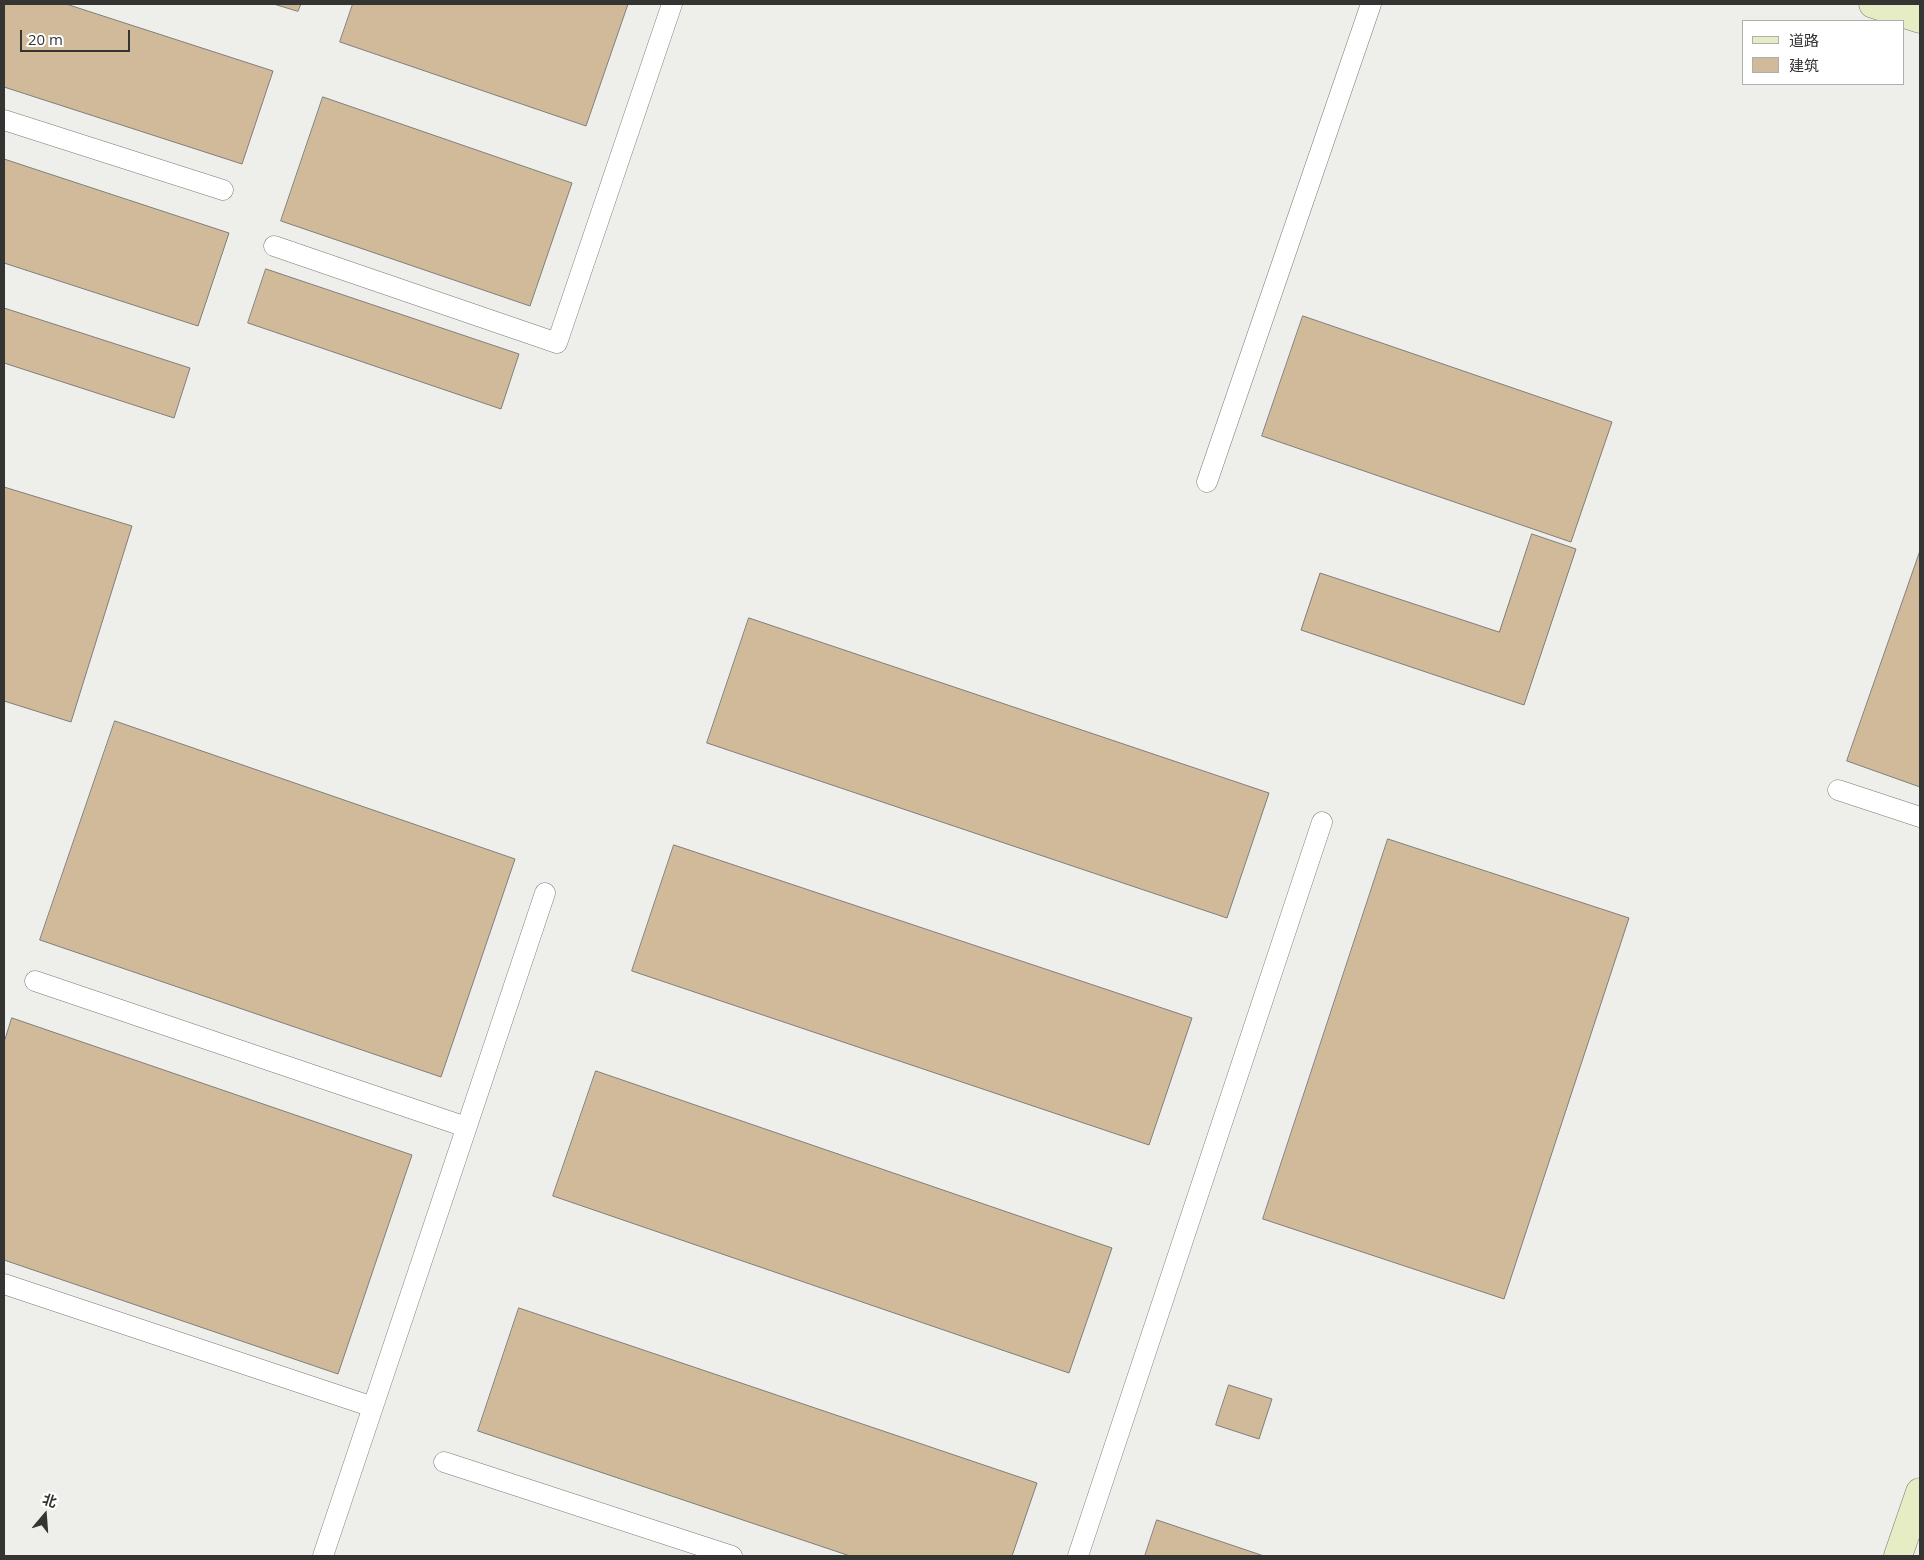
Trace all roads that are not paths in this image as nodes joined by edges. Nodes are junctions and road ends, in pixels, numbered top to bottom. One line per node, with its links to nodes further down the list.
1 (672, 4): 7 (lane)
2 (1371, 4): 8 (lane)
3 (1873, 4): 4 (main road)
4 (1920, 19)
5 (4, 120): 6 (lane)
6 (224, 190)
7 (274, 246)
8 (1207, 482)
9 (1838, 790): 10 (lane)
10 (1920, 817)
11 (1322, 822): 21 (lane)
12 (544, 893): 14 (lane)
13 (35, 981): 14 (lane)
14 (466, 1127): 16 (lane)
15 (4, 1284): 16 (lane)
16 (373, 1407): 19 (lane)
17 (444, 1462): 20 (lane)
18 (1920, 1492): 22 (main road)
19 (323, 1556)
20 (732, 1556)
21 (1078, 1556)
22 (1898, 1556)

